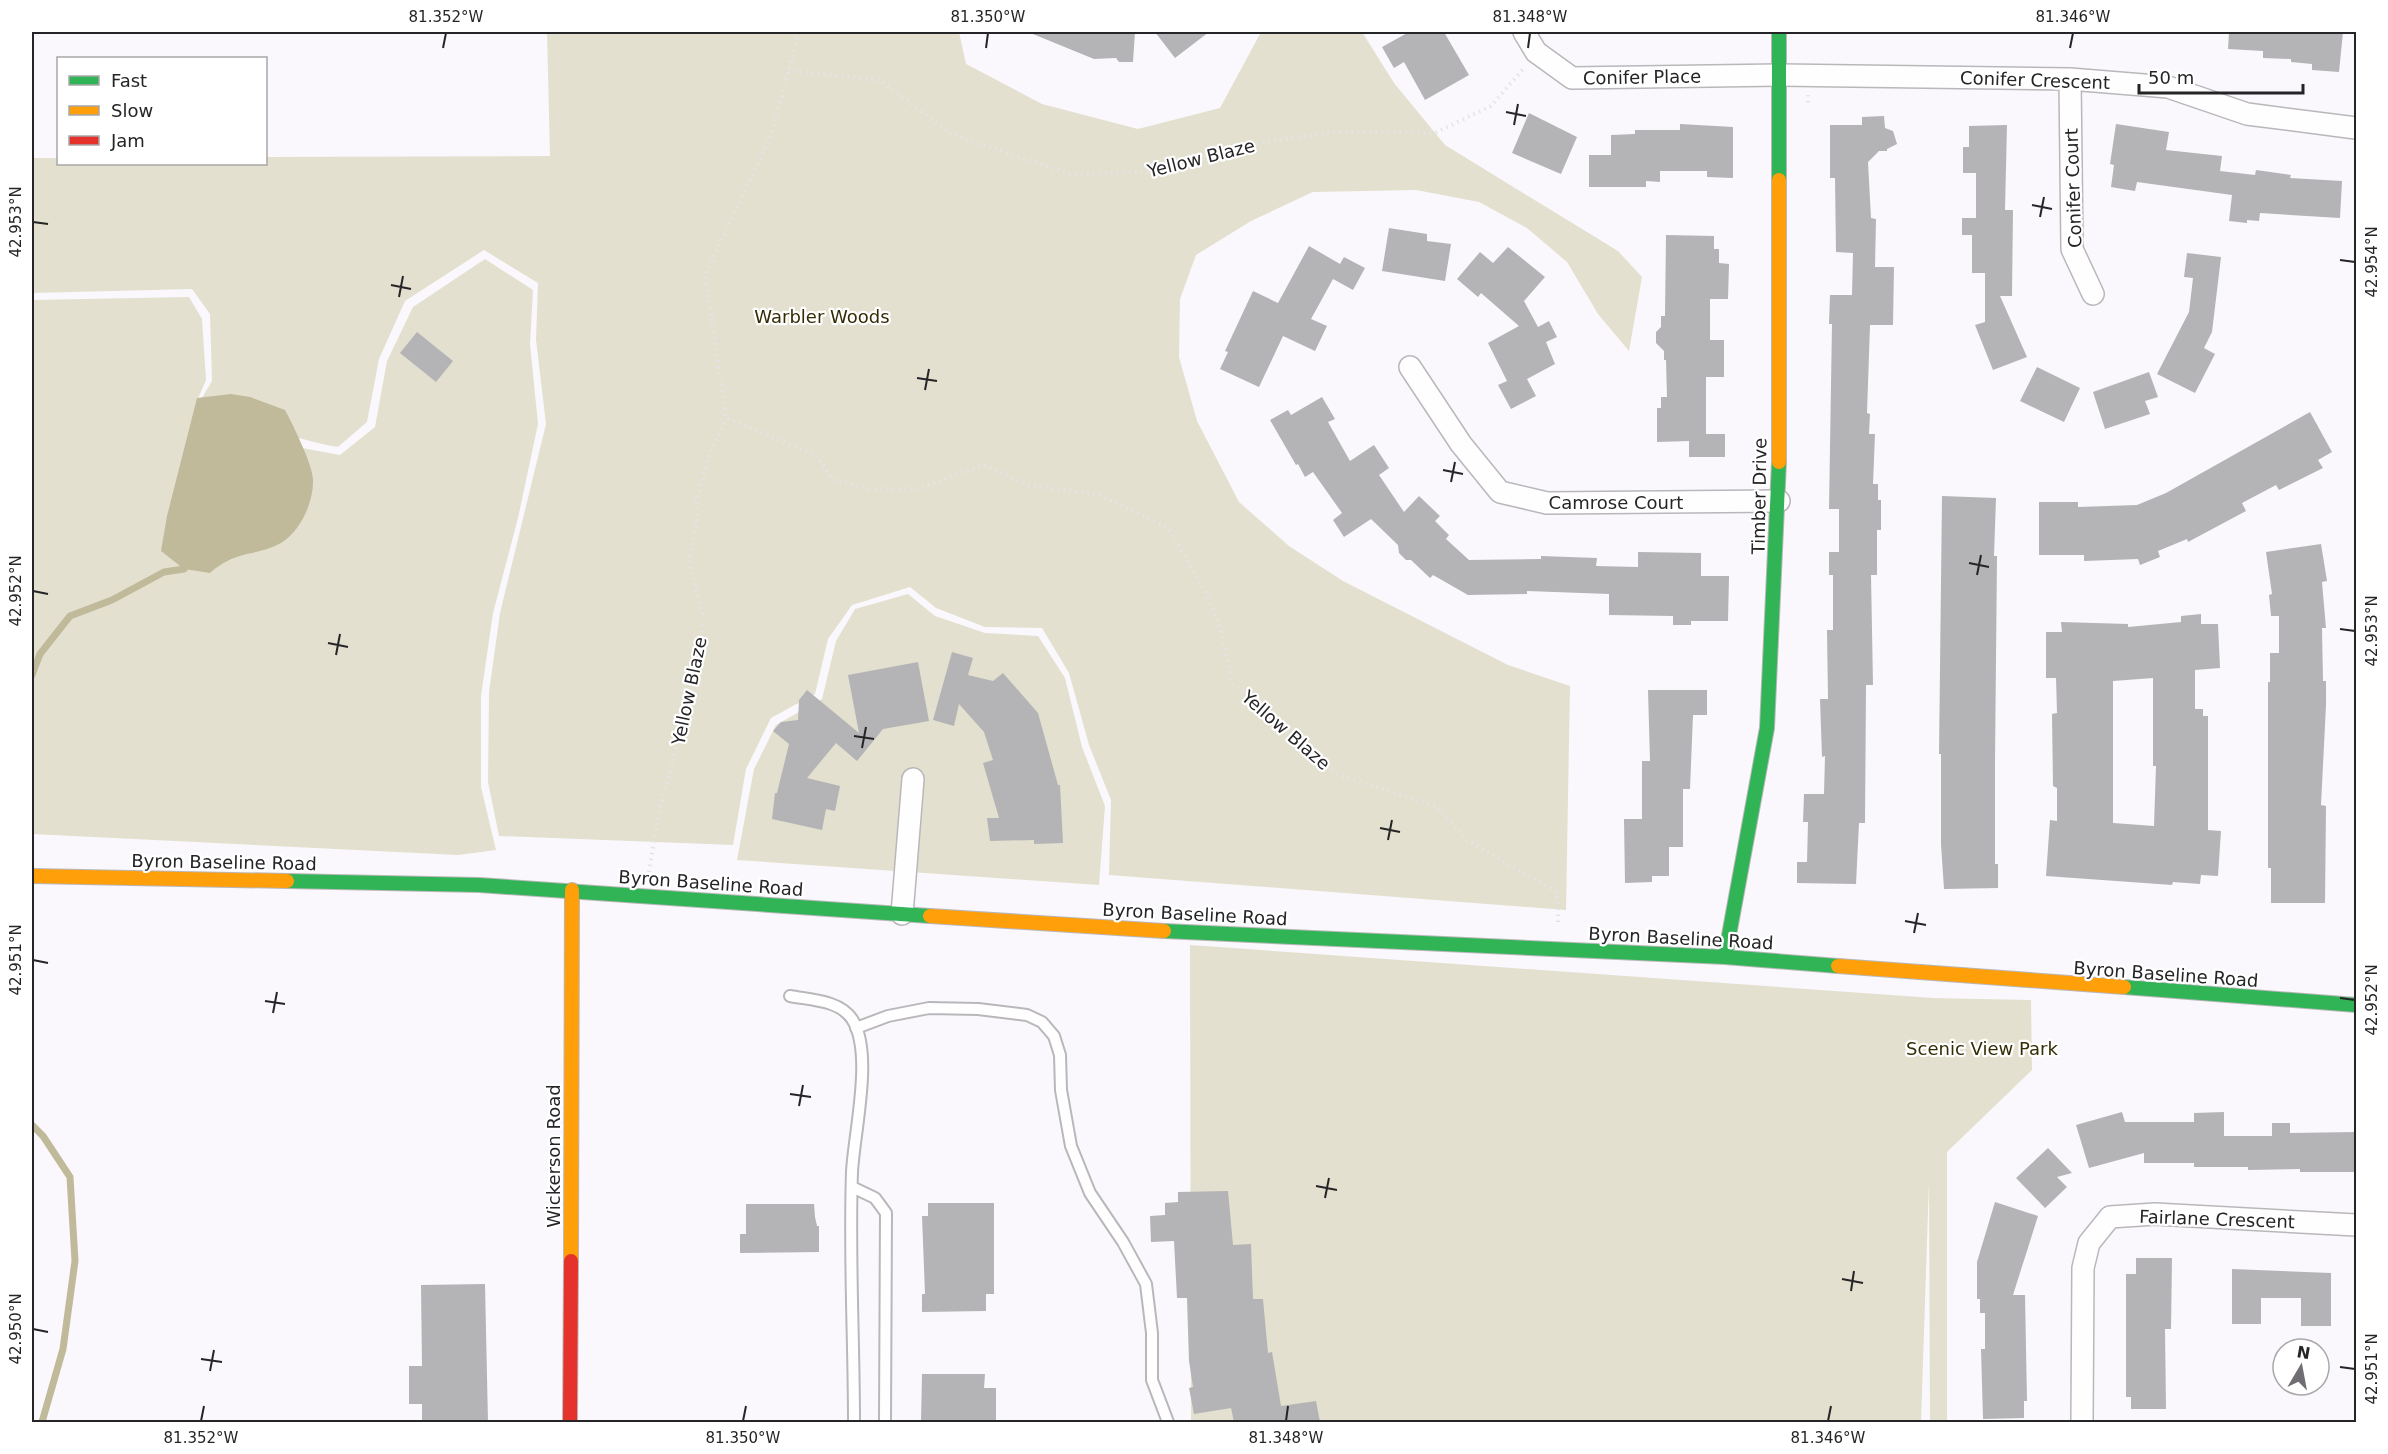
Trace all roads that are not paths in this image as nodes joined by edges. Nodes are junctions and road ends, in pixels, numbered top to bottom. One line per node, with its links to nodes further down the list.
1 (1524, 32): 3 (street, Conifer Place)
2 (1779, 32): 3 (main road, Timber Drive)
3 (1780, 75): 4 (street, Conifer Crescent); 8 (main road, Timber Drive)
4 (2070, 79): 5 (street, Conifer Crescent); 6 (street, Conifer Court)
5 (2356, 128)
6 (2093, 294)
7 (1410, 368): 8 (street, Camrose Court)
8 (1779, 501): 13 (main road, Timber Drive)
9 (913, 779): 12 (street)
10 (32, 876): 11 (main road, Byron Baseline Road)
11 (572, 890): 12 (main road, Byron Baseline Road); 19 (main road, Wickerson Road)
12 (902, 914): 13 (main road, Byron Baseline Road)
13 (1725, 957): 15 (main road, Byron Baseline Road)
14 (790, 996): 16 (lane)
15 (2356, 1005)
16 (856, 1028): 17 (lane); 22 (lane)
17 (852, 1187): 20 (lane); 21 (lane)
18 (2356, 1225): 23 (street, Fairlane Crescent)
19 (570, 1422)
20 (854, 1422)
21 (885, 1422)
22 (1168, 1422)
23 (2082, 1422)

